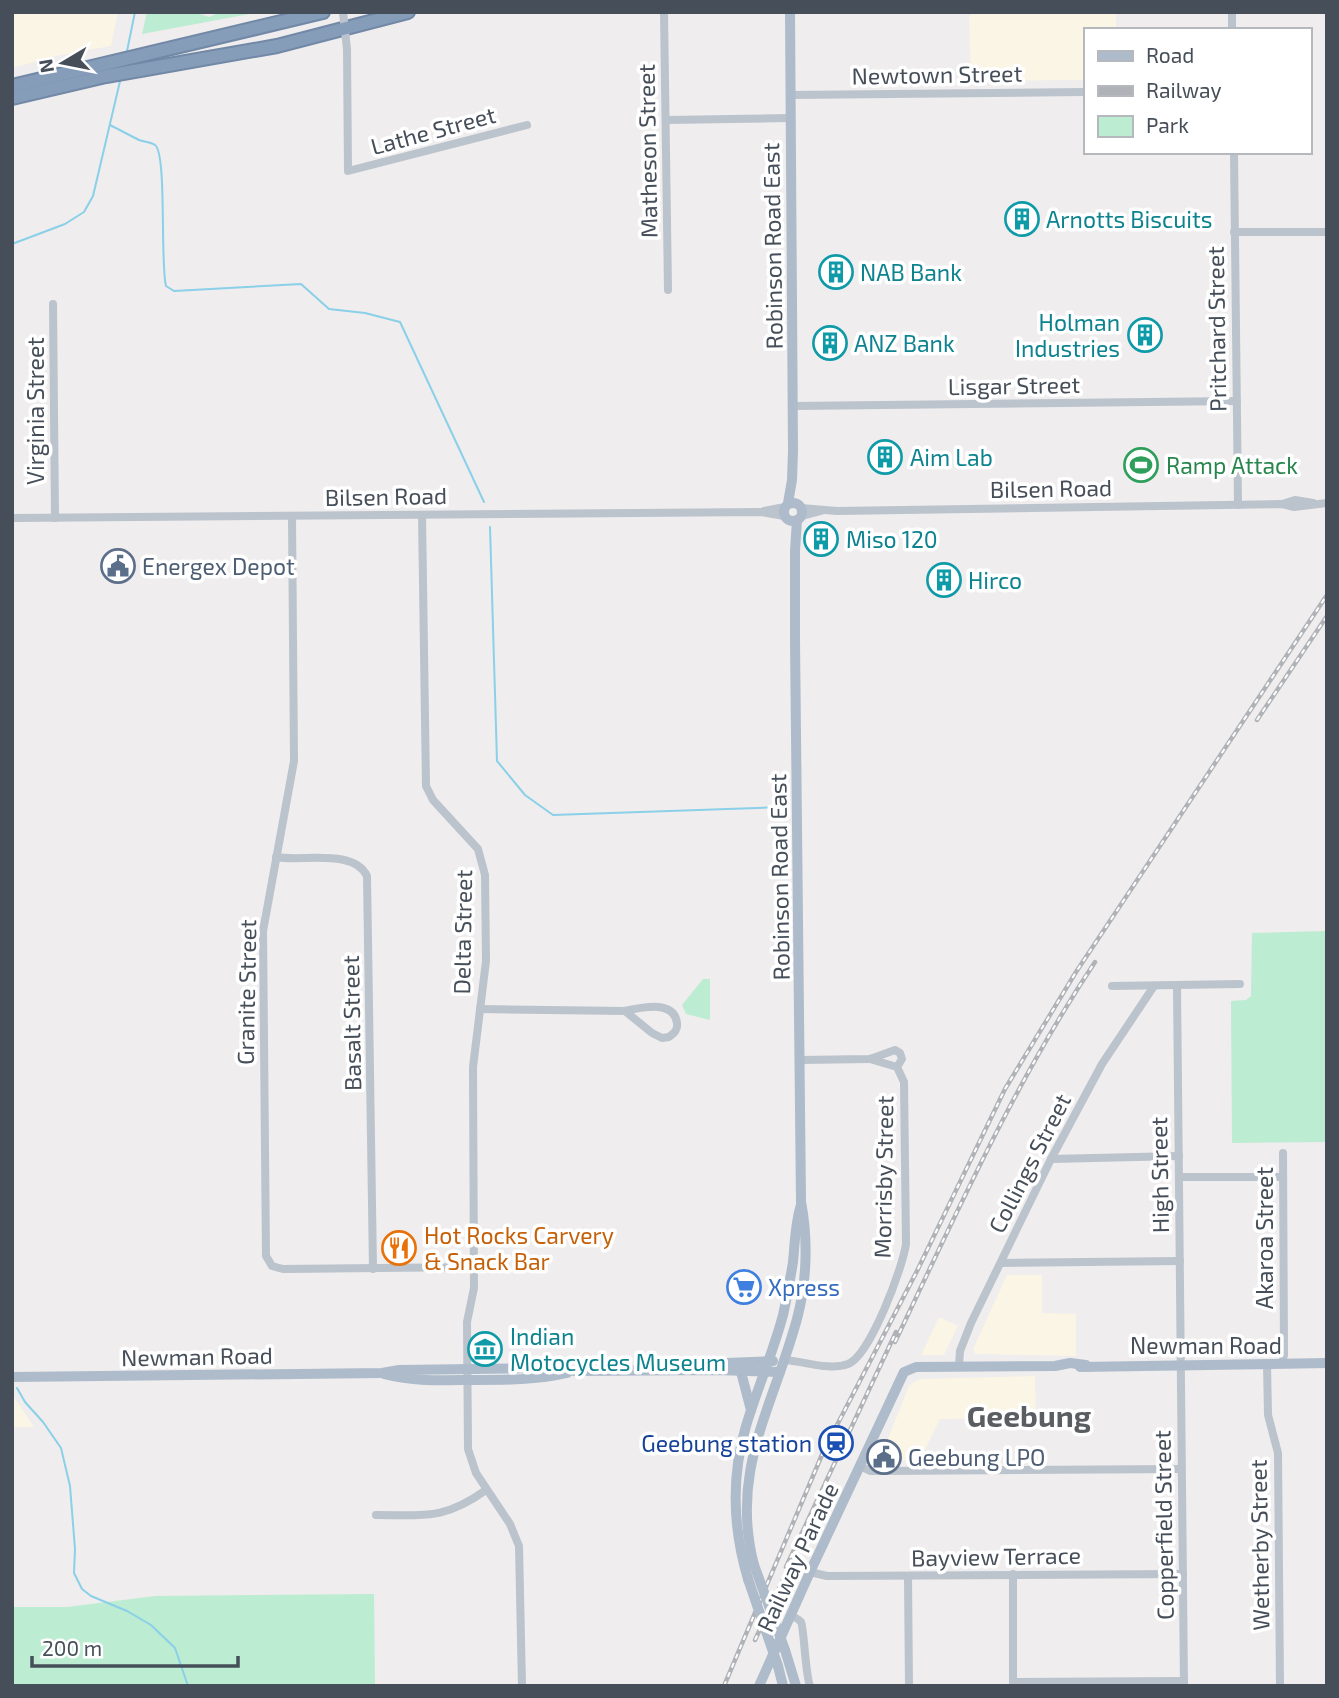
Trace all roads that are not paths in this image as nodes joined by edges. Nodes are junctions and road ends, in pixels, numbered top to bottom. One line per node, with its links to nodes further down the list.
1 (323, 12): 7 (highway)
2 (343, 12): 6 (street)
3 (408, 12): 6 (highway)
4 (664, 12): 12 (street, Matheson Street)
5 (790, 12): 9 (main road, Robinson Road East)
6 (345, 29): 10 (highway); 13 (street, Lathe Street)
7 (12, 86)
8 (1084, 92): 9 (street, Newtown Street)
9 (790, 95): 11 (main road, Robinson Road East)
10 (12, 99)
11 (790, 118): 12 (street); 20 (main road, Robinson Road East)
12 (666, 120): 17 (street, Matheson Street)
13 (527, 125)
14 (1234, 154): 15 (street, Pritchard Street)
15 (1234, 232): 16 (street); 19 (street, Pritchard Street)
16 (1327, 232)
17 (668, 290)
18 (53, 304): 27 (street, Virginia Street)
19 (1237, 401): 20 (street, Lisgar Street); 22 (street, Pritchard Street)
20 (793, 406): 23 (main road, Robinson Road East)
21 (1327, 503): 22 (street, Bilsen Road)
22 (1238, 505): 23 (street, Bilsen Road)
23 (793, 512): 24 (street, Bilsen Road); 36 (main road, Robinson Road East)
24 (422, 515): 25 (street, Bilsen Road); 33 (street, Delta Street)
25 (292, 517): 27 (street, Bilsen Road); 28 (street, Granite Street)
26 (12, 518): 27 (street, Bilsen Road)
27 (55, 518)
28 (276, 857): 47 (street, Basalt Street); 47 (street, Granite Street)
29 (1240, 984): 32 (street)
30 (1112, 986): 31 (street)
31 (1154, 986): 32 (street); 40 (street, Collings Street)
32 (1177, 986): 39 (street, High Street)
33 (480, 1009): 34 (street); 46 (street, Delta Street)
34 (625, 1011): 34 (street)
35 (870, 1059): 36 (street, Morrisby Street); 37 (street, Morrisby Street); 37 (street, Morrisby Street)
36 (800, 1060): 43 (main road, Robinson Road East)
37 (897, 1068): 50 (street, Morrisby Street)
38 (1283, 1153): 42 (street, Akaroa Street)
39 (1179, 1156): 40 (street); 41 (street, High Street)
40 (1051, 1159): 45 (street, Collings Street)
41 (1179, 1177): 42 (street); 44 (street, High Street)
42 (1283, 1177): 54 (street, Akaroa Street)
43 (802, 1202): 48 (main road, Robinson Road East); 49 (main road, Robinson Road East)
44 (1180, 1261): 45 (street); 52 (street, High Street)
45 (1001, 1263): 55 (street, Collings Street)
46 (474, 1267): 47 (street, Granite Street); 61 (street, Delta Street)
47 (373, 1269)
48 (784, 1360): 49 (main road, Newman Road); 50 (street, Newman Road); 60 (main road, Robinson Road East)
49 (768, 1361): 56 (main road, Newman Road); 59 (main road, Robinson Road East)
50 (853, 1362)
51 (1327, 1363): 54 (main road, Newman Road)
52 (1181, 1364): 53 (main road, Newman Road); 55 (main road, Newman Road); 65 (street, Copperfield Street)
53 (1267, 1364): 54 (main road, Newman Road); 81 (street, Wetherby Street)
54 (1282, 1364)
55 (959, 1366): 57 (main road, Newman Road)
56 (716, 1370): 58 (main road, Newman Road); 61 (main road, Newman Road)
57 (907, 1370): 64 (main road, Railway Parade)
58 (741, 1371): 59 (main road, Newman Road); 63 (main road)
59 (764, 1371): 60 (main road, Newman Road); 63 (main road, Robinson Road East)
60 (780, 1372): 78 (main road, Robinson Road East, bridge)
61 (467, 1374): 62 (main road, Newman Road); 66 (street, Delta Street)
62 (12, 1377)
63 (751, 1410): 77 (main road, Robinson Road East, bridge)
64 (860, 1466): 65 (street); 68 (main road, Railway Parade)
65 (1181, 1469): 70 (street, Copperfield Street)
66 (486, 1490): 67 (street); 75 (street, Delta Street)
67 (376, 1515)
68 (810, 1572): 71 (street, Bayview Terrace); 72 (main road, Railway Parade)
69 (1013, 1574): 70 (street, Bayview Terrace); 71 (street, Bayview Terrace); 74 (street)
70 (1183, 1574): 73 (street, Copperfield Street)
71 (908, 1576): 80 (street)
72 (792, 1616): 76 (main road, Railway Parade); 79 (street)
73 (1184, 1683): 74 (street)
74 (1013, 1684)
75 (522, 1686)
76 (759, 1686)
77 (783, 1686)
78 (796, 1686)
79 (810, 1686)
80 (909, 1686)
81 (1280, 1686)

